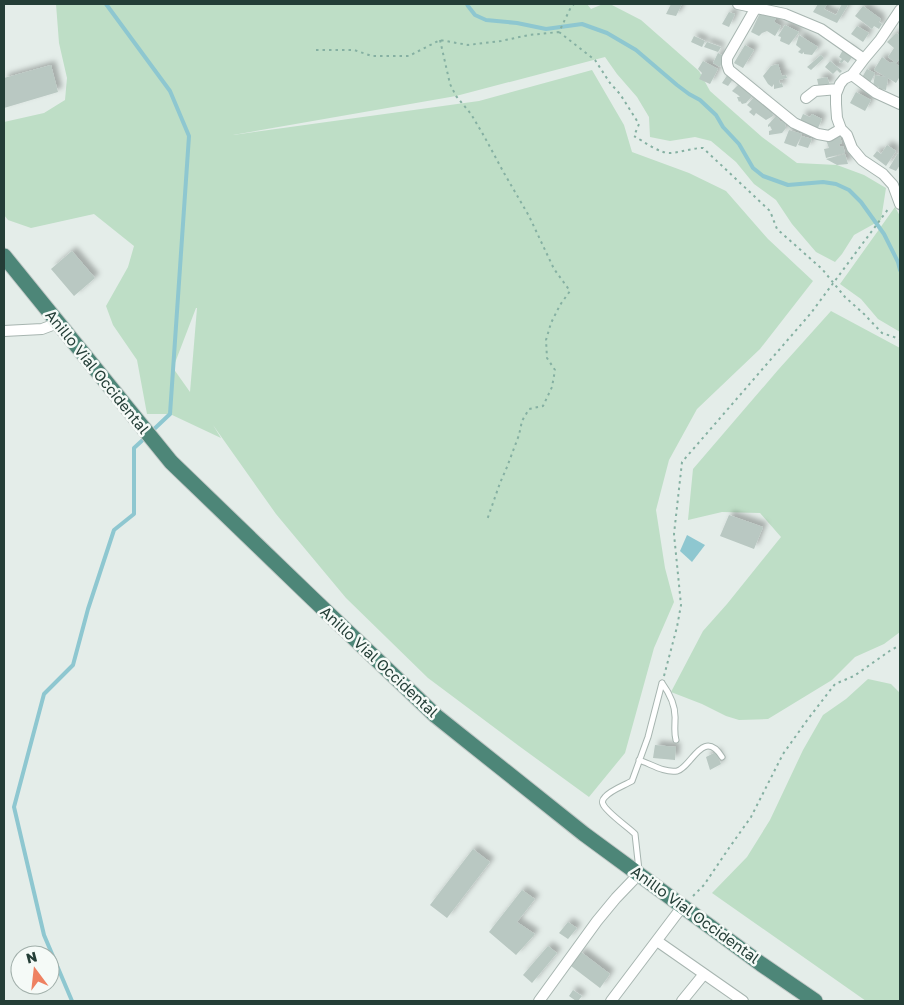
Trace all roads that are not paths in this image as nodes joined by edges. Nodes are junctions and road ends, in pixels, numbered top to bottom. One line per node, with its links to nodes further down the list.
1 (738, 4): 2 (street)
2 (757, 5): 4 (street); 9 (street)
3 (900, 10): 4 (street)
4 (864, 59): 5 (street)
5 (852, 75): 6 (street); 8 (street)
6 (838, 89): 7 (street); 9 (street)
7 (806, 98)
8 (900, 104)
9 (841, 129): 10 (street)
10 (899, 200)
11 (4, 256): 12 (highway, Anillo Vial Occidental)
12 (58, 323): 13 (street); 17 (highway, Anillo Vial Occidental)
13 (4, 331)
14 (676, 740): 16 (lane)
15 (722, 757): 16 (lane)
16 (640, 760): 17 (lane)
17 (639, 874): 18 (highway, Anillo Vial Occidental); 21 (street)
18 (682, 907): 19 (street); 25 (highway, Anillo Vial Occidental)
19 (657, 941): 20 (street); 22 (street)
20 (704, 974): 23 (street); 24 (street)
21 (540, 1001)
22 (611, 1001)
23 (682, 1001)
24 (743, 1001)
25 (815, 1001)

